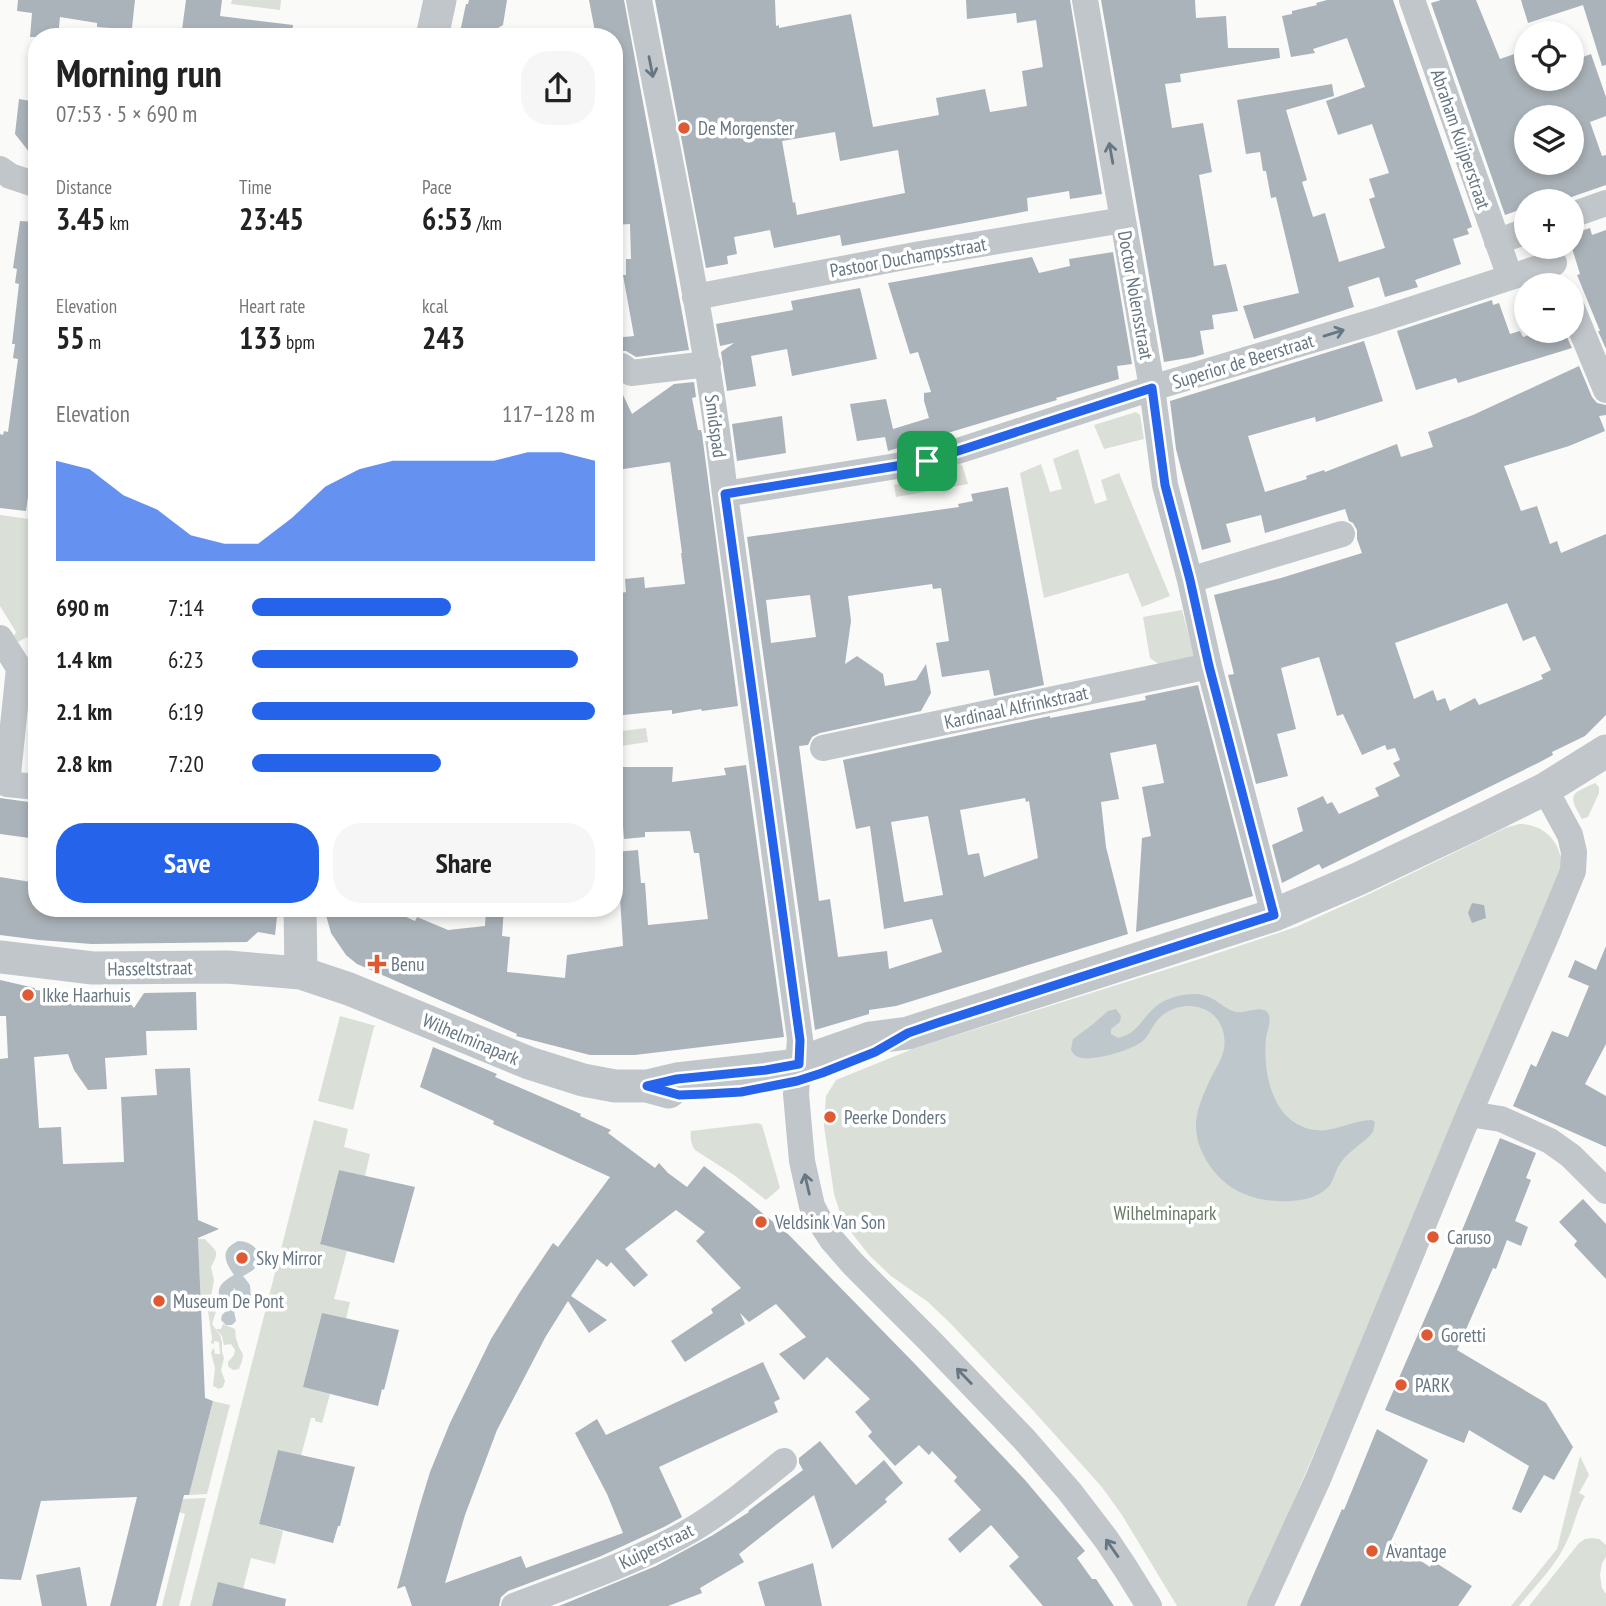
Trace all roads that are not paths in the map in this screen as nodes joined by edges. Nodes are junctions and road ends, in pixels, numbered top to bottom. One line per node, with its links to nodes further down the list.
1 (440, 0): 5 (street)
2 (639, 0): 15 (street, Smidspad, one-way to 15)
3 (1085, 0): 10 (street, Doctor Nolensstraat, one-way to 3)
4 (1412, 0): 12 (street, Abraham Kuijperstraat)
5 (434, 28)
6 (0, 169): 7 (street)
7 (28, 183)
8 (1606, 203): 9 (street)
9 (1584, 211)
10 (1123, 220): 15 (street, Pastoor Duchampsstraat); 19 (street, Doctor Nolensstraat)
11 (1514, 236): 12 (street)
12 (1497, 242): 14 (street, Abraham Kuijperstraat)
13 (1555, 265): 14 (street, Superior de Beerstraat)
14 (1510, 277): 19 (street, Superior de Beerstraat, one-way to 14)
15 (695, 297): 17 (street, Smidspad)
16 (1584, 338): 20 (street)
17 (708, 364): 18 (street); 21 (street, Smidspad)
18 (623, 367)
19 (1152, 388): 21 (street, Superior de Beerstraat); 23 (street, Doctor Nolensstraat)
20 (1606, 390)
21 (725, 494): 35 (street, Smidspad)
22 (1342, 534): 23 (street)
23 (1190, 580): 25 (street, Doctor Nolensstraat)
24 (0, 638): 26 (street)
25 (1209, 666): 27 (street, Kardinaal Alfrinkstraat); 31 (street, Doctor Nolensstraat)
26 (25, 723): 29 (street)
27 (823, 748)
28 (1606, 751): 30 (street, Wilhelminapark)
29 (28, 786)
30 (1545, 789): 31 (street, Wilhelminapark); 36 (street)
31 (1274, 915): 35 (street, Wilhelminapark)
32 (300, 917): 34 (street)
33 (0, 957): 34 (street, Hasseltstraat)
34 (301, 973): 35 (street, Wilhelminapark)
35 (798, 1072): 40 (street, one-way to 35)
36 (1469, 1114): 37 (street); 41 (street)
37 (1606, 1191)
38 (784, 1461): 39 (street, Kuiperstraat)
39 (514, 1606)
40 (1149, 1606)
41 (1260, 1606)

